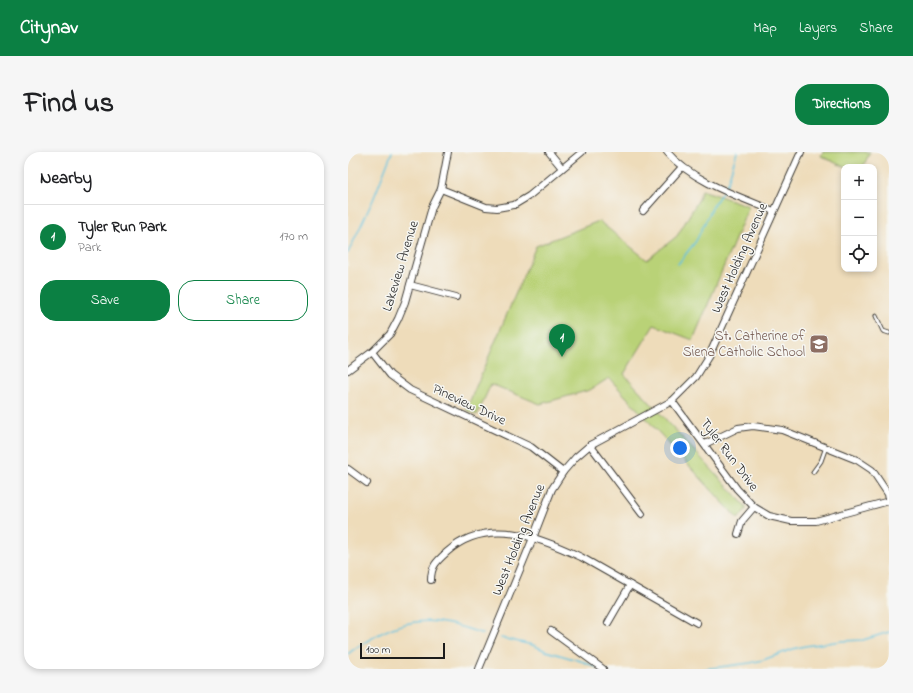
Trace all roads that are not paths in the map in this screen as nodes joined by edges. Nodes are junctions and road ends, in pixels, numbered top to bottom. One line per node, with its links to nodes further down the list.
1 (448, 152): 8 (street, Lakeview Avenue)
2 (549, 152): 7 (street)
3 (582, 152): 7 (street)
4 (666, 152): 6 (street)
5 (802, 152): 10 (street, West Holding Avenue)
6 (682, 167): 9 (street); 10 (street)
7 (562, 168): 8 (street)
8 (440, 189): 11 (street, Lakeview Avenue)
9 (643, 211)
10 (774, 211): 17 (street, West Holding Avenue)
11 (410, 285): 12 (street); 15 (street, Lakeview Avenue)
12 (456, 297)
13 (876, 316): 14 (lane)
14 (889, 333)
15 (372, 352): 16 (street, Lakeview Avenue); 22 (street, Pineview Drive)
16 (348, 370)
17 (672, 401): 18 (street, West Holding Avenue); 19 (street, Tyler Run Drive)
18 (590, 444): 22 (street, West Holding Avenue); 27 (street)
19 (705, 444): 20 (street); 26 (street, Tyler Run Drive)
20 (826, 447): 23 (lane); 25 (street)
21 (348, 469): 24 (street)
22 (563, 472): 29 (street, West Holding Avenue)
23 (813, 472)
24 (367, 483)
25 (889, 500): 26 (street, Tyler Run Drive)
26 (754, 507): 28 (street)
27 (642, 514)
28 (738, 534)
29 (533, 538): 30 (street); 31 (street); 35 (street, West Holding Avenue)
30 (431, 580)
31 (630, 585): 32 (street); 33 (street)
32 (608, 623)
33 (698, 623)
34 (551, 631): 36 (street)
35 (481, 668)
36 (603, 669)

